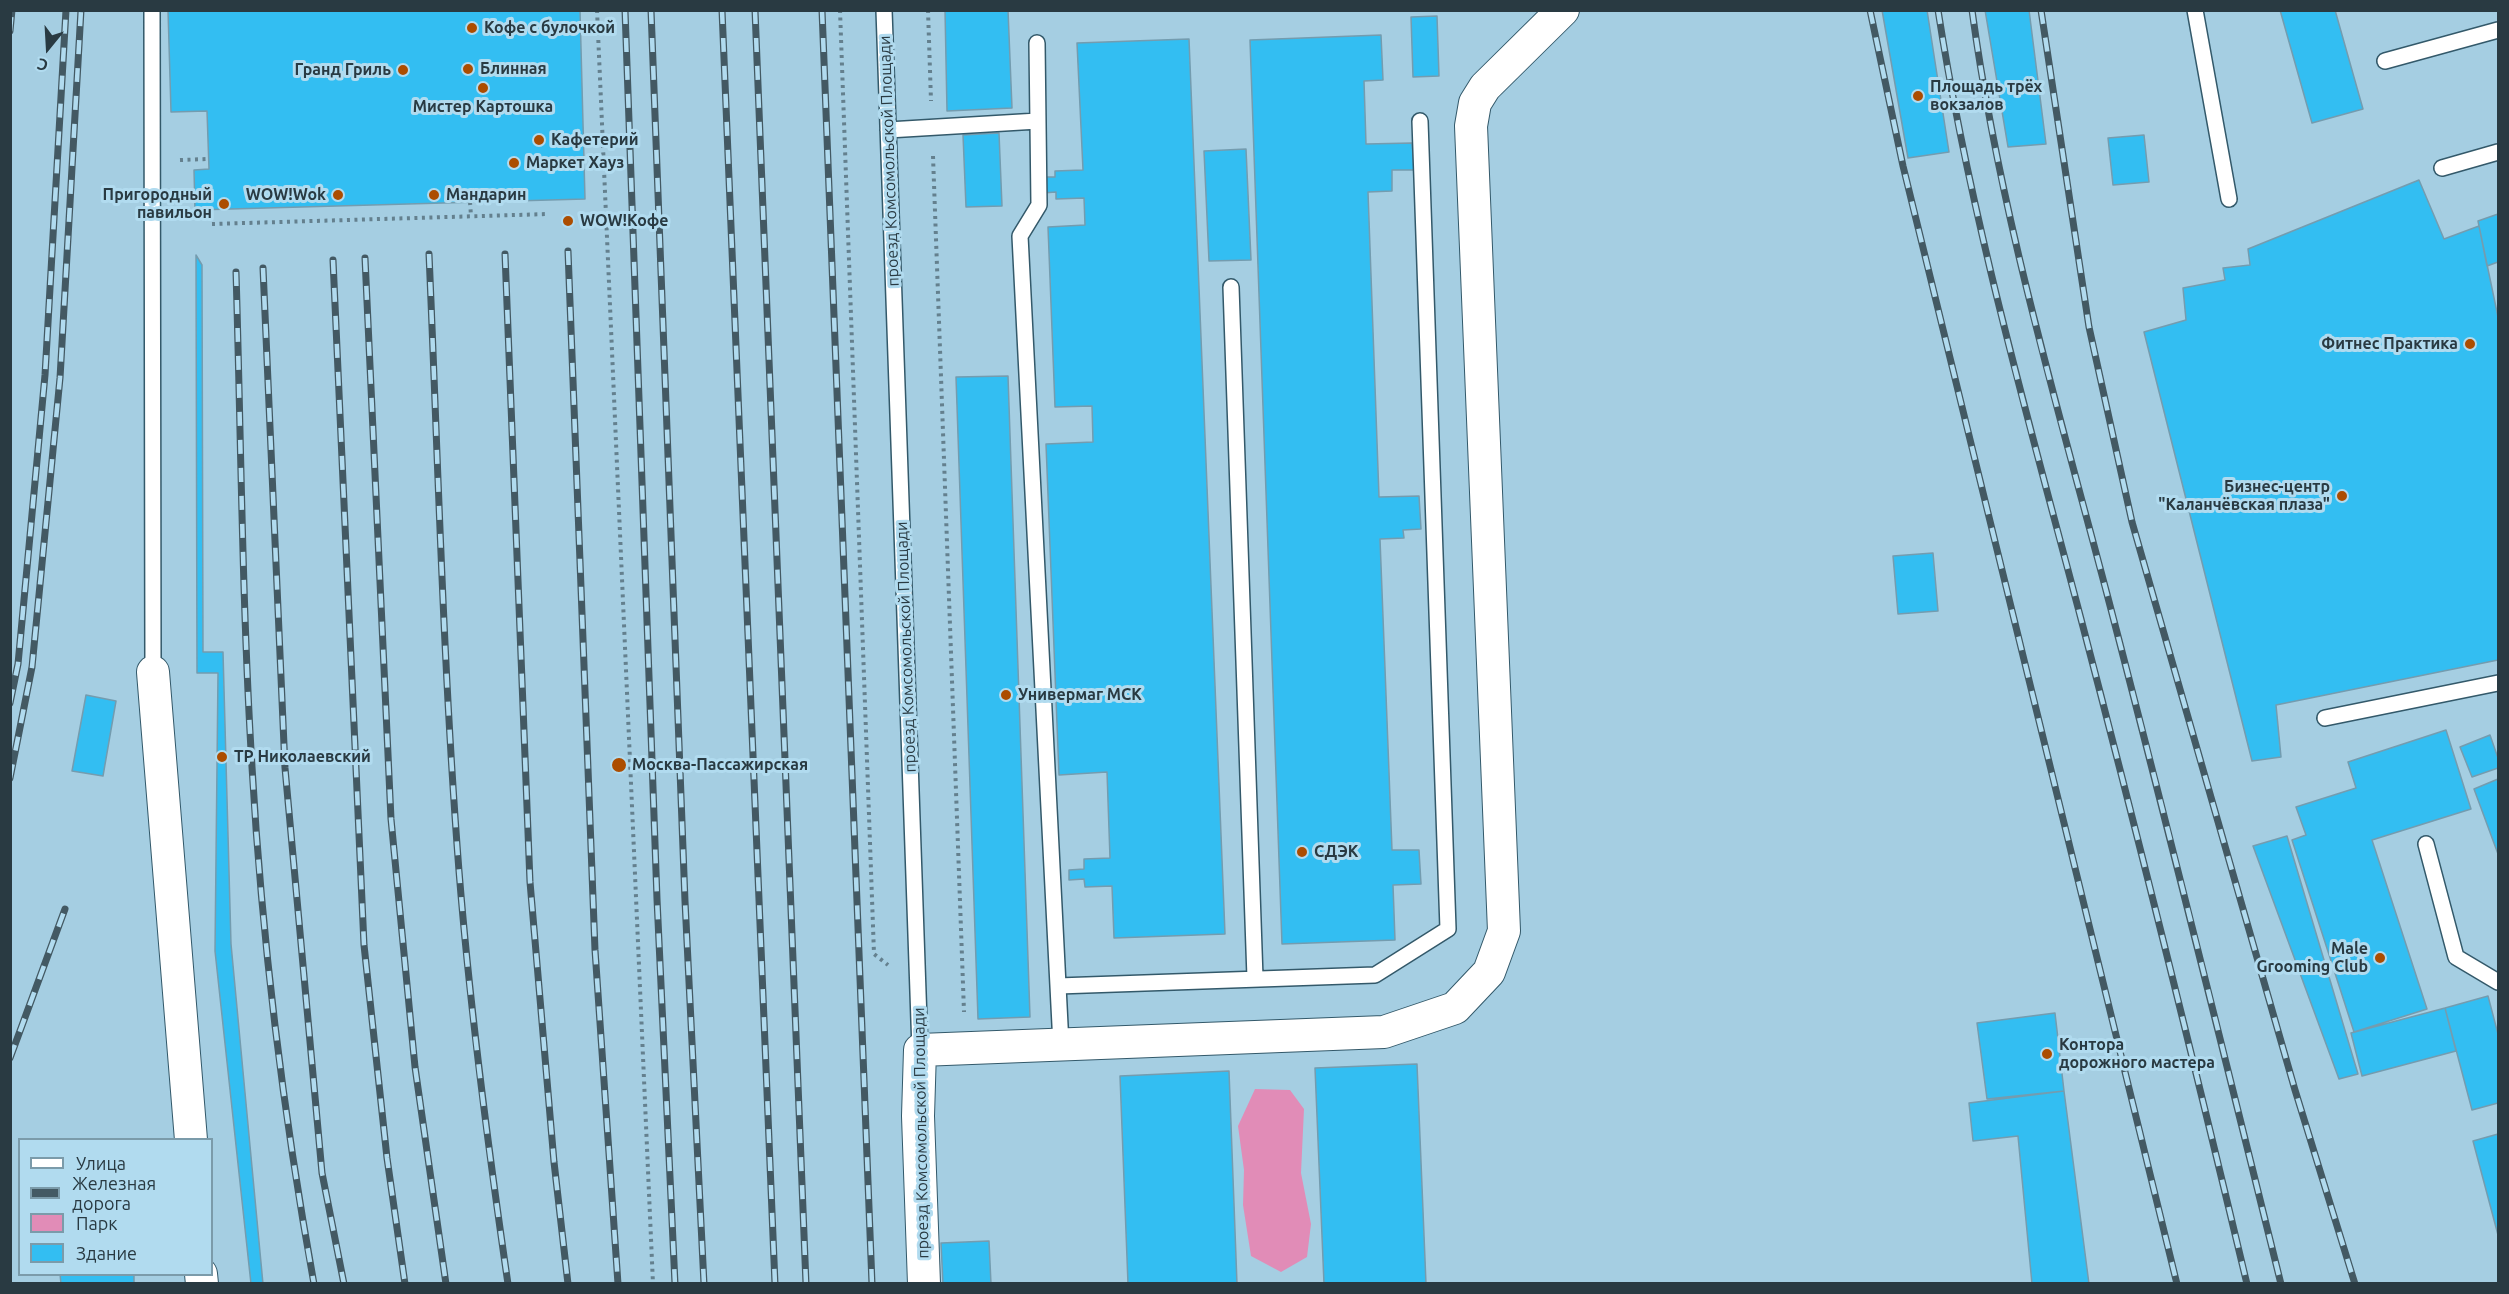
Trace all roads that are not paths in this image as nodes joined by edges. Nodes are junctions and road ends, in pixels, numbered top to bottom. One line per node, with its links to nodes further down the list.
1 (152, 10): 15 (lane)
2 (884, 10): 10 (lane, проезд Комсомольской Площади)
3 (1563, 10): 22 (street)
4 (2195, 10): 13 (lane)
5 (2499, 30): 7 (lane)
6 (1037, 43): 8 (lane)
7 (2385, 61)
8 (1038, 121): 10 (lane); 21 (lane)
9 (1420, 121): 19 (lane)
10 (888, 130): 23 (lane, проезд Комсомольской Площади)
11 (2499, 152): 12 (lane)
12 (2442, 168)
13 (2229, 199)
14 (1231, 287): 19 (lane)
15 (153, 672): 24 (street)
16 (2499, 684): 17 (lane)
17 (2325, 718)
18 (2426, 844): 20 (lane)
19 (1255, 978): 21 (lane)
20 (2499, 982)
21 (1058, 986): 22 (lane)
22 (1061, 1045): 23 (street)
23 (920, 1050): 25 (street, проезд Комсомольской Площади)
24 (191, 1138)
25 (924, 1284)

